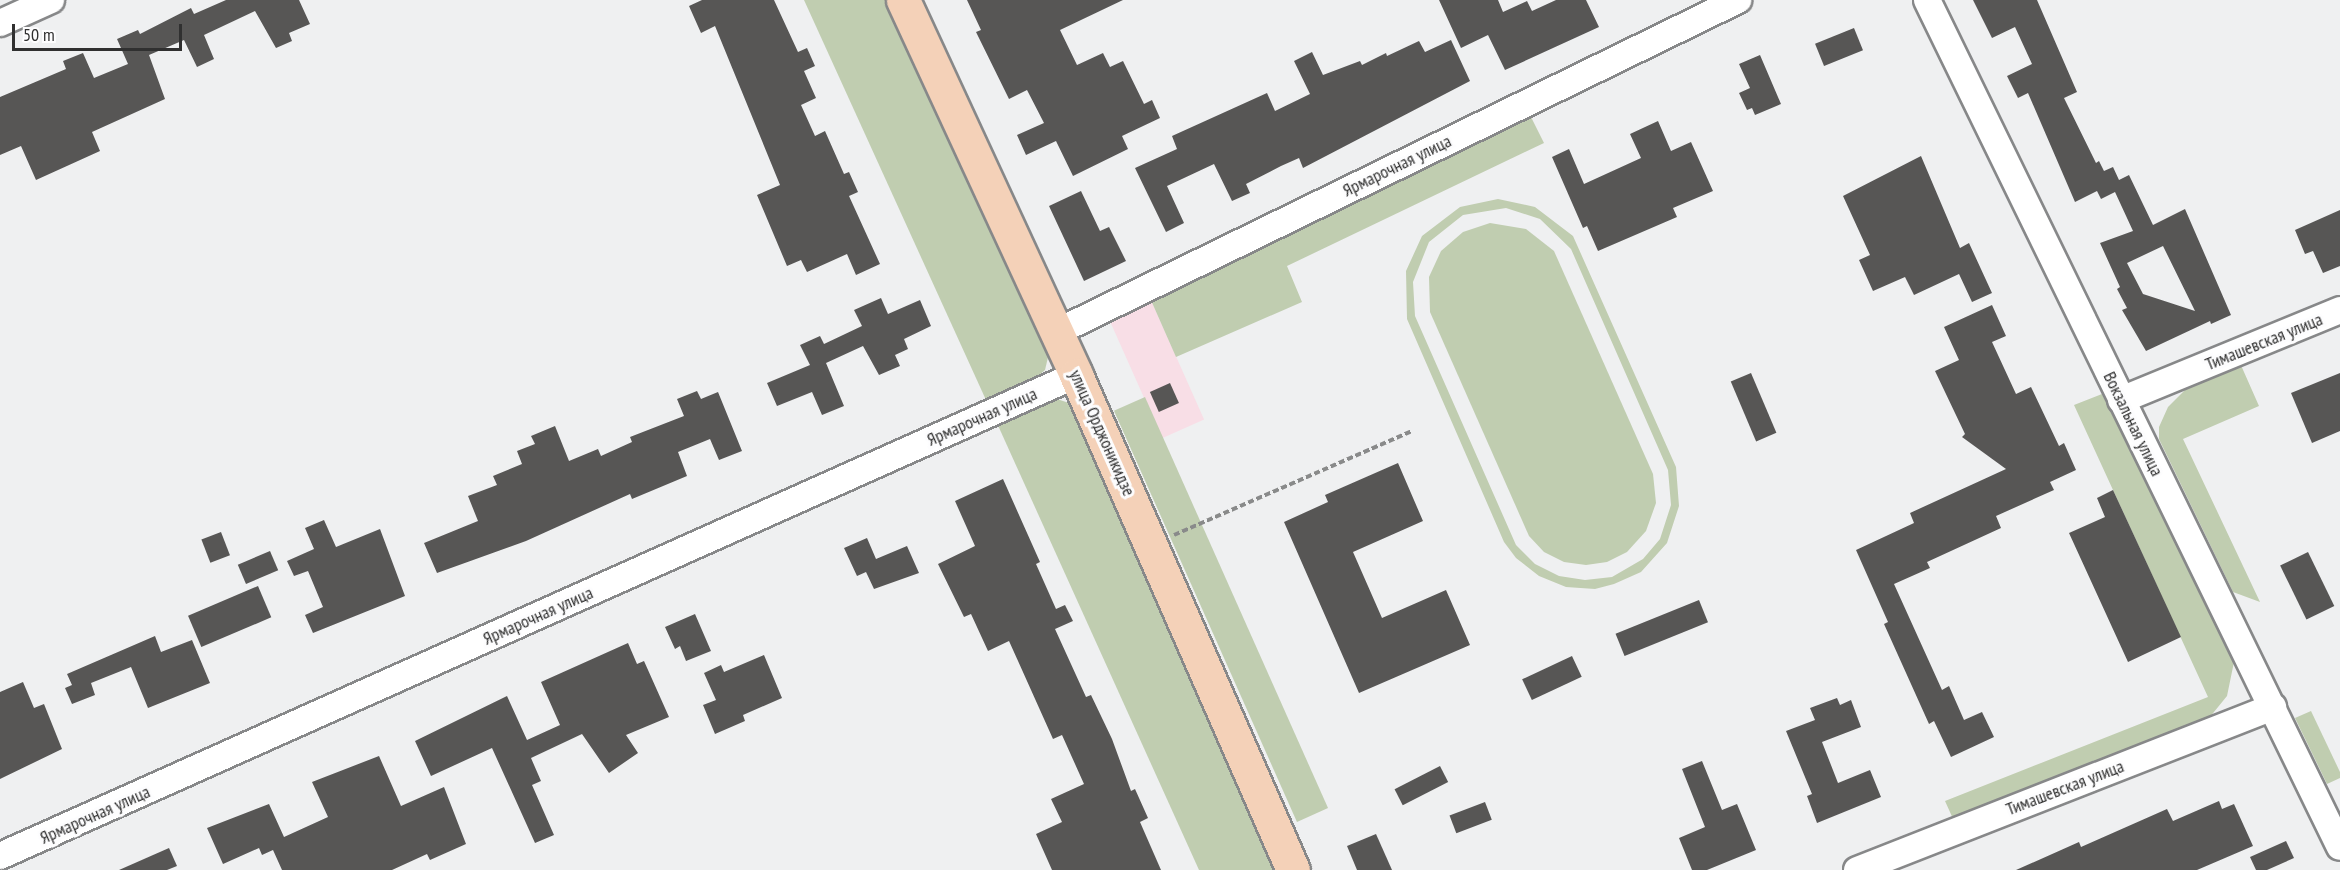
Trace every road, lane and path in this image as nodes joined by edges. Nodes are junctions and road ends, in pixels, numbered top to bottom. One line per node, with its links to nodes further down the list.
1 (51, 0): 5 (street)
2 (903, 0): 7 (main road, улица Орджоникидзе)
3 (1738, 0): 7 (street, Ярмарочная улица)
4 (1927, 0): 9 (street, Вокзальная улица)
5 (0, 23)
6 (2340, 310): 9 (street, Тимашевская улица)
7 (1057, 332): 8 (main road, улица Орджоникидзе)
8 (1076, 375): 11 (main road, улица Орджоникидзе); 14 (street, Ярмарочная улица)
9 (2121, 400): 12 (street, Вокзальная улица)
10 (1412, 431): 11 (path)
11 (1151, 545): 15 (main road, улица Орджоникидзе)
12 (2273, 706): 13 (street, Вокзальная улица); 16 (street, Тимашевская улица)
13 (2340, 847)
14 (0, 856)
15 (1293, 870)
16 (1857, 870)

